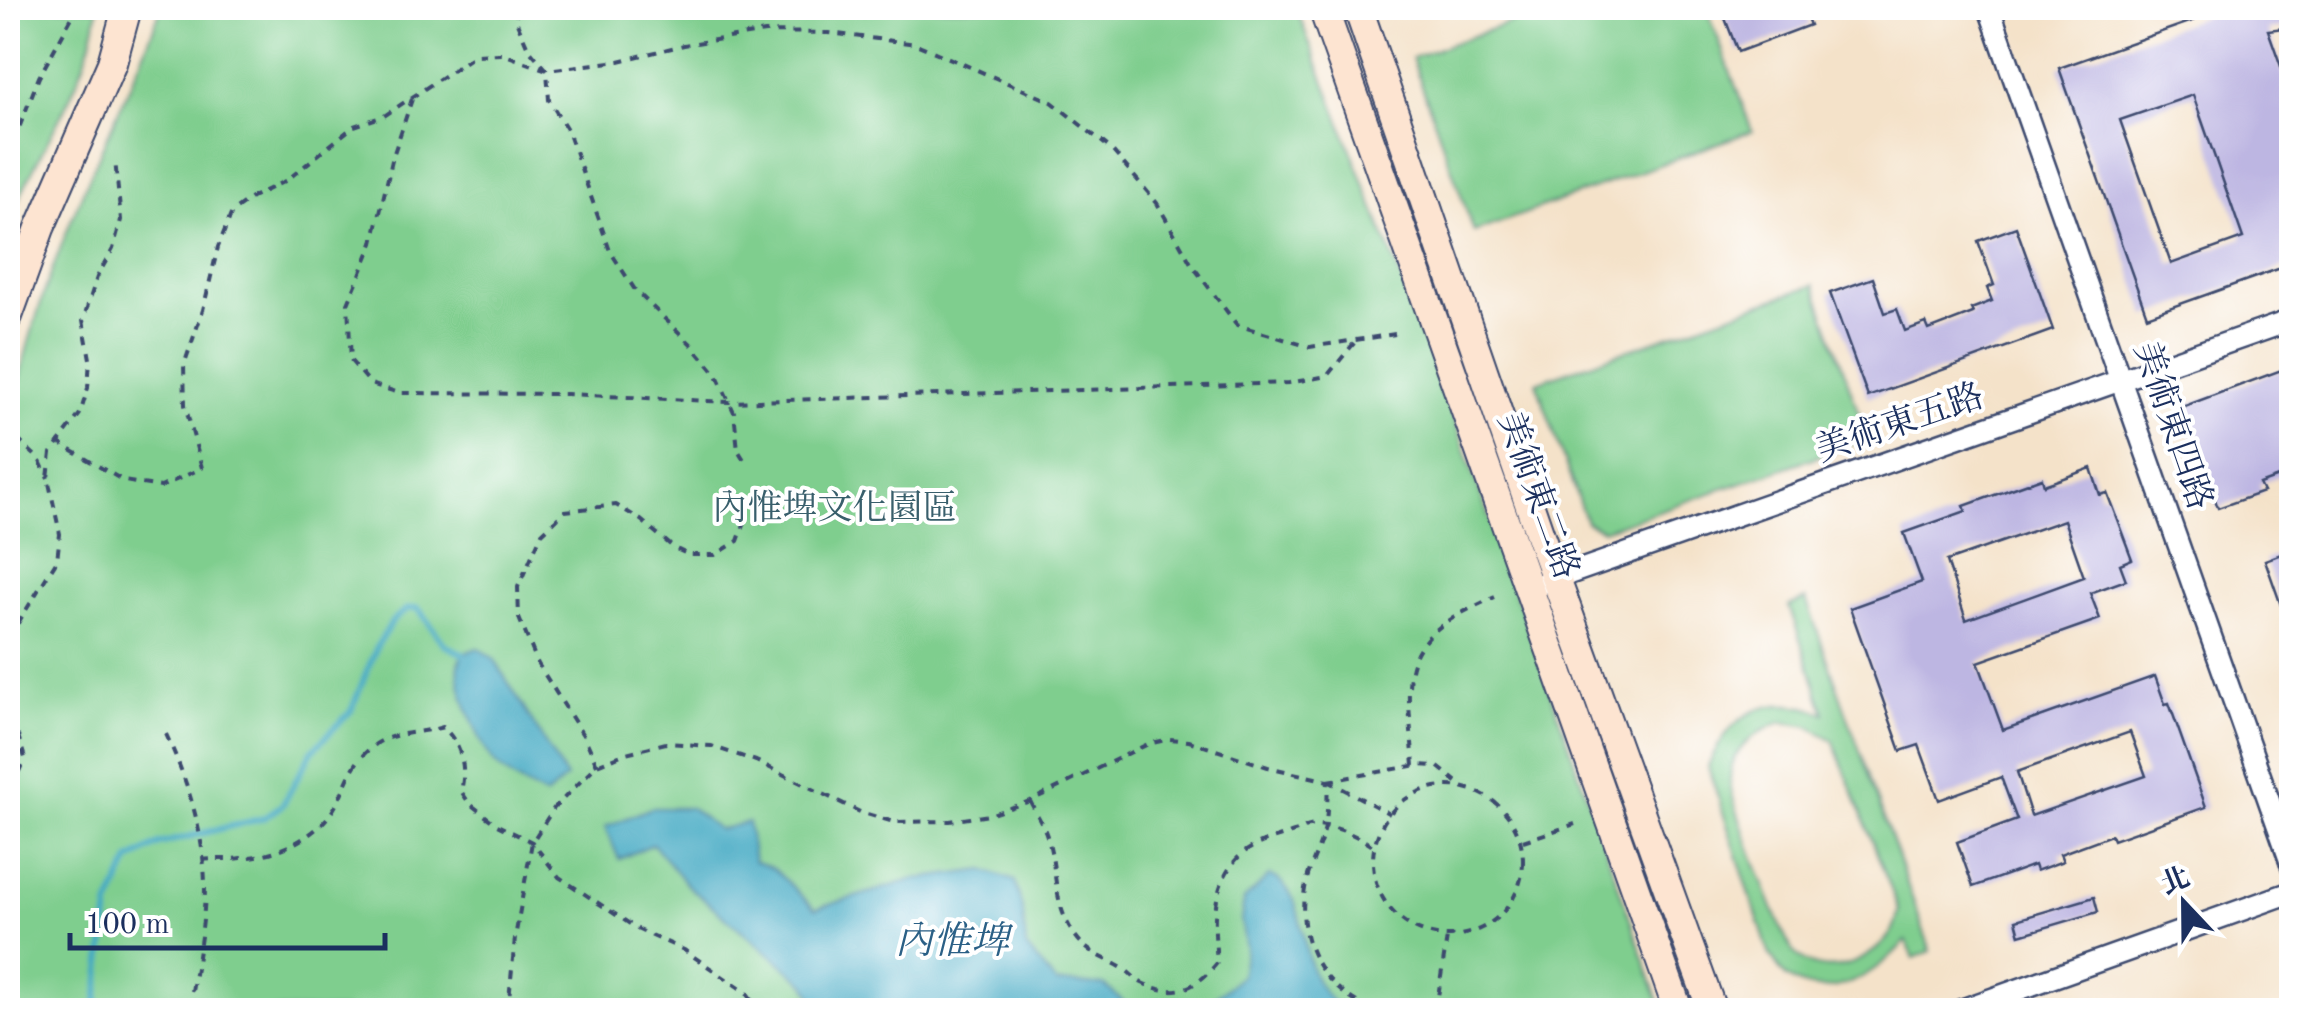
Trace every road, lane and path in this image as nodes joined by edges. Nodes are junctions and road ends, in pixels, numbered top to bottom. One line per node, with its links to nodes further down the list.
1 (76, 8): 9 (path)
2 (126, 8): 11 (street)
3 (518, 8): 7 (path)
4 (1323, 8): 22 (street, 美術東二路)
5 (1358, 8): 22 (street, 美術東二路)
6 (1990, 8): 15 (street, 美術東四路)
7 (548, 70): 8 (path); 14 (path); 16 (path)
8 (412, 99): 16 (path); 18 (path)
9 (8, 156)
10 (116, 160): 18 (path)
11 (8, 316)
12 (2292, 320): 15 (street, 美術東五路)
13 (1402, 333): 14 (path)
14 (1356, 340): 16 (path)
15 (2122, 380): 22 (street, 美術東五路); 40 (street, 美術東四路)
16 (729, 402): 19 (path)
17 (17, 439): 20 (path)
18 (57, 442): 20 (path)
19 (746, 463)
20 (48, 478): 24 (path)
21 (748, 514): 27 (path)
22 (1543, 583): 48 (street, 美術東二路); 49 (street, 美術東二路)
23 (1496, 597): 28 (path)
24 (8, 653)
25 (8, 704): 31 (path)
26 (166, 734): 39 (path)
27 (597, 765): 32 (path); 37 (path)
28 (1414, 766): 29 (path); 30 (path)
29 (1328, 781): 32 (path); 33 (path); 35 (path)
30 (1464, 788): 33 (path); 36 (path)
31 (8, 796)
32 (1030, 801): 35 (path)
33 (1391, 814): 38 (path)
34 (1575, 824): 36 (path)
35 (1326, 826): 38 (path); 46 (path)
36 (1521, 841): 42 (path)
37 (532, 842): 39 (path); 44 (path); 45 (path)
38 (1374, 847): 42 (path)
39 (202, 860): 43 (path)
40 (2292, 866)
41 (2292, 892): 50 (street)
42 (1447, 936): 47 (path)
43 (188, 1010)
44 (508, 1010)
45 (759, 1010)
46 (1372, 1010)
47 (1436, 1010)
48 (1678, 1010)
49 (1712, 1010)
50 (1961, 1010)

